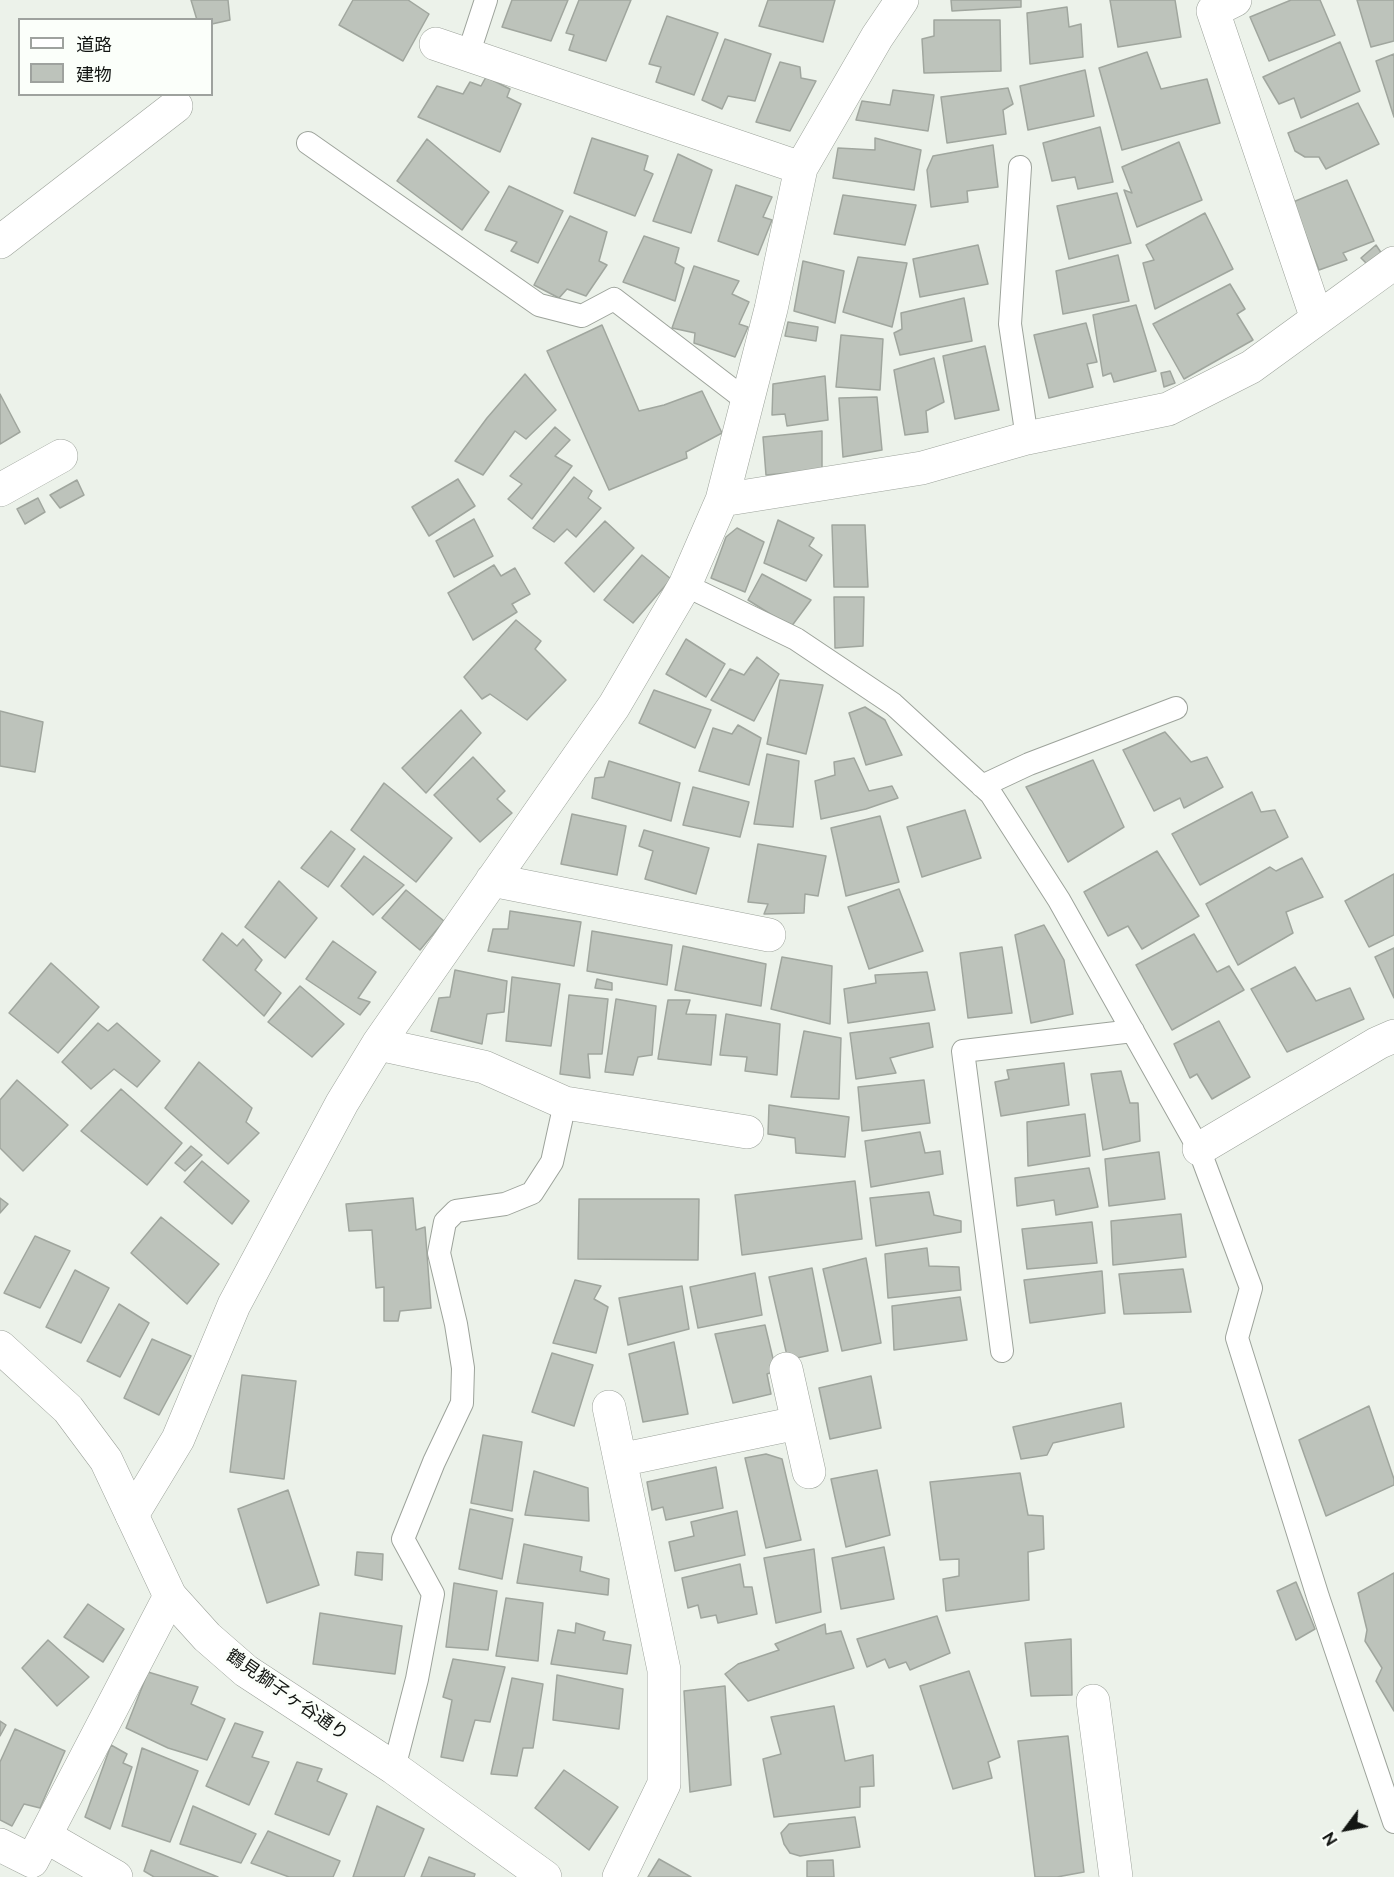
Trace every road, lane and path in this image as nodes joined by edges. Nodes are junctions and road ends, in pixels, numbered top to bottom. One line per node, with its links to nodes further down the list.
1 (486, 0): 5 (lane)
2 (902, 0): 9 (street)
3 (1235, 0): 12 (street)
4 (436, 44): 5 (street)
5 (468, 55): 9 (street)
6 (176, 106): 10 (street)
7 (308, 143): 13 (lane)
8 (1020, 167): 14 (lane)
9 (801, 168): 13 (street)
10 (0, 242)
11 (1394, 263): 12 (street)
12 (1317, 319): 14 (street)
13 (747, 400): 17 (street)
14 (1027, 438): 17 (street)
15 (61, 456): 16 (street)
16 (0, 490)
17 (722, 500): 18 (street)
18 (685, 585): 20 (lane); 21 (street)
19 (1176, 708): 20 (lane)
20 (982, 786): 23 (lane)
21 (492, 880): 22 (street); 25 (street)
22 (769, 935)
23 (1133, 1031): 28 (lane); 30 (lane)
24 (1394, 1036): 28 (street)
25 (378, 1044): 26 (street); 36 (street)
26 (565, 1103): 27 (street); 39 (lane)
27 (747, 1132)
28 (1199, 1149): 40 (lane)
29 (0, 1347): 36 (street, 鶴見獅子ヶ谷通り)
30 (1002, 1351)
31 (786, 1369): 33 (street)
32 (609, 1407): 34 (street)
33 (797, 1423): 34 (street); 35 (street)
34 (620, 1460): 45 (street)
35 (809, 1472)
36 (132, 1515): 37 (street, 鶴見獅子ヶ谷通り)
37 (170, 1596): 39 (street, 鶴見獅子ヶ谷通り); 42 (street)
38 (1093, 1701): 46 (street)
39 (394, 1768): 44 (street, 鶴見獅子ヶ谷通り)
40 (1394, 1822)
41 (0, 1845): 42 (street)
42 (34, 1858): 43 (street)
43 (116, 1877)
44 (545, 1877)
45 (619, 1877)
46 (1116, 1877)

